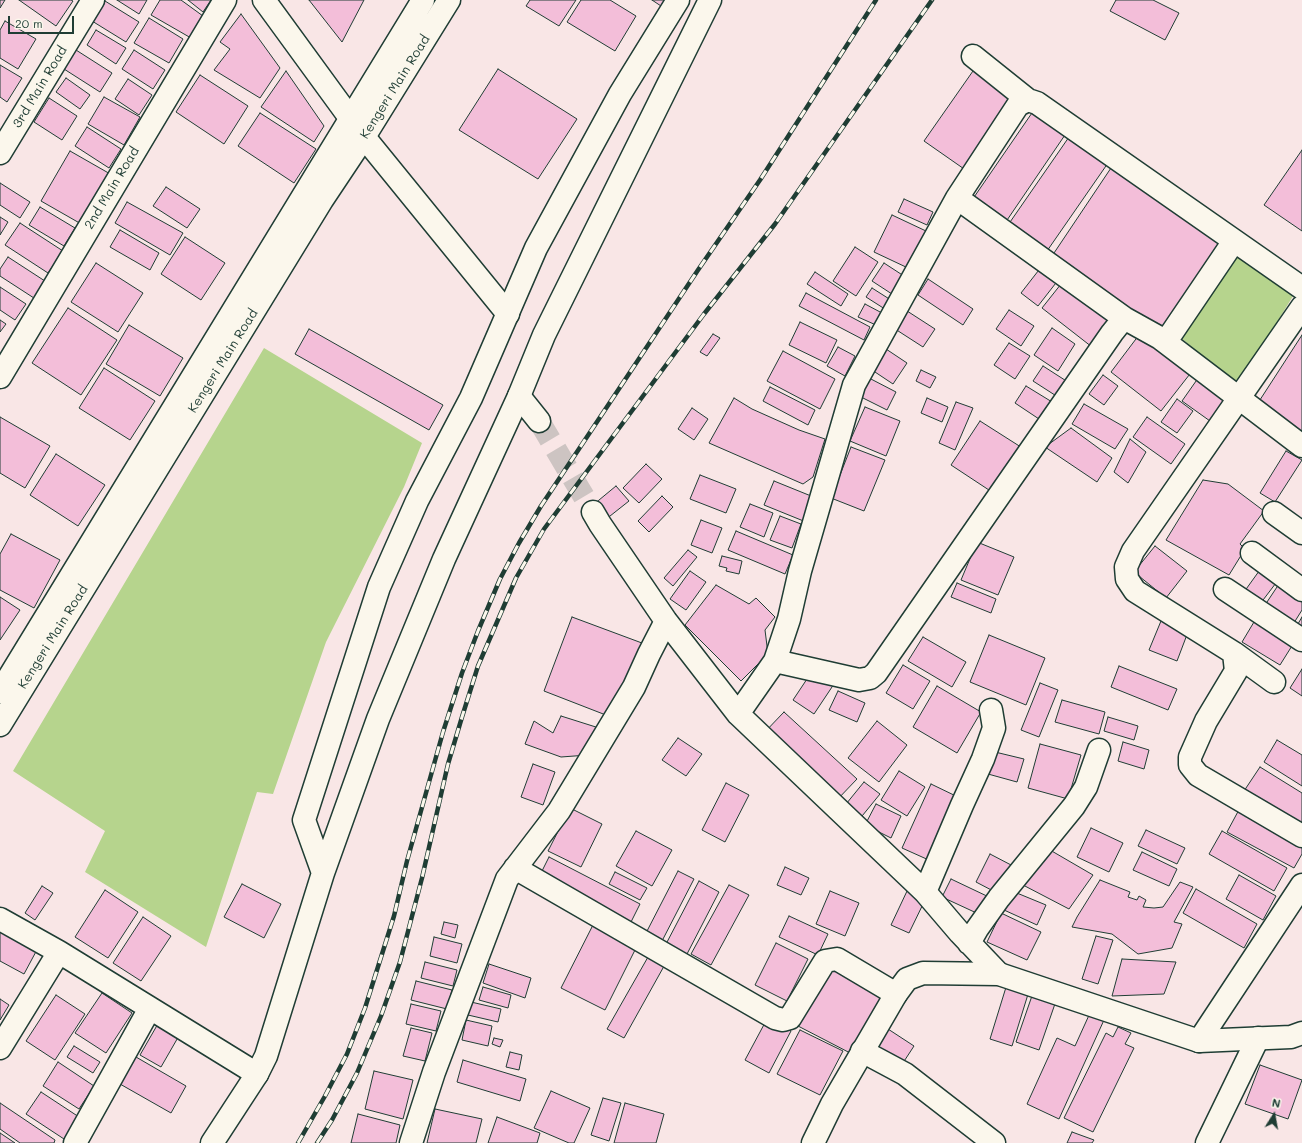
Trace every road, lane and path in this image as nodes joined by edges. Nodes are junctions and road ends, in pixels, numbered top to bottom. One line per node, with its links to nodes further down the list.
1 (93, 0): 12 (street, 3rd Main Road)
2 (225, 0): 20 (street, 2nd Main Road)
3 (264, 0): 10 (street)
4 (423, 0): 10 (street, Kengeri Main Road)
5 (449, 0): 11 (street, Kengeri Main Road)
6 (678, 0): 17 (street)
7 (710, 0): 21 (street)
8 (973, 56): 9 (street)
9 (1028, 100): 13 (street); 14 (street)
10 (351, 119): 11 (street); 36 (street, Kengeri Main Road)
11 (364, 137): 17 (street); 39 (street, Kengeri Main Road)
12 (0, 153)
13 (957, 198): 18 (street); 34 (street)
14 (1234, 241): 15 (street); 19 (street)
15 (1302, 288)
16 (1302, 307): 22 (street)
17 (508, 314): 43 (street)
18 (1124, 318): 19 (street); 34 (street)
19 (1160, 338): 22 (street)
20 (0, 377)
21 (519, 396): 23 (street); 43 (street)
22 (1239, 398): 24 (street); 33 (street)
23 (539, 421)
24 (1302, 446)
25 (593, 512): 31 (street)
26 (1274, 513): 27 (street)
27 (1302, 533)
28 (1252, 553): 30 (street)
29 (1225, 589): 32 (street)
30 (1302, 590)
31 (666, 621): 38 (street); 42 (street)
32 (1302, 640)
33 (1234, 654): 35 (street); 41 (street)
34 (775, 661): 38 (street)
35 (1274, 682)
36 (0, 692)
37 (991, 710): 45 (street)
38 (738, 714): 45 (street)
39 (0, 724)
40 (1099, 750): 47 (street)
41 (1302, 836)
42 (516, 868): 50 (street); 60 (street)
43 (323, 872): 57 (street)
44 (1302, 885): 54 (street)
45 (925, 892): 47 (street)
46 (0, 919): 48 (street)
47 (969, 943): 49 (street)
48 (59, 952): 51 (street); 55 (street)
49 (999, 974): 50 (street); 54 (street)
50 (896, 994): 56 (street)
51 (150, 1008): 57 (street); 58 (street)
52 (1302, 1033): 53 (street)
53 (1258, 1038): 54 (street); 63 (street)
54 (1199, 1041)
55 (0, 1048)
56 (862, 1050): 61 (street); 62 (street)
57 (257, 1074): 59 (street)
58 (75, 1143)
59 (212, 1143)
60 (411, 1143)
61 (813, 1143)
62 (994, 1143)
63 (1207, 1143)

